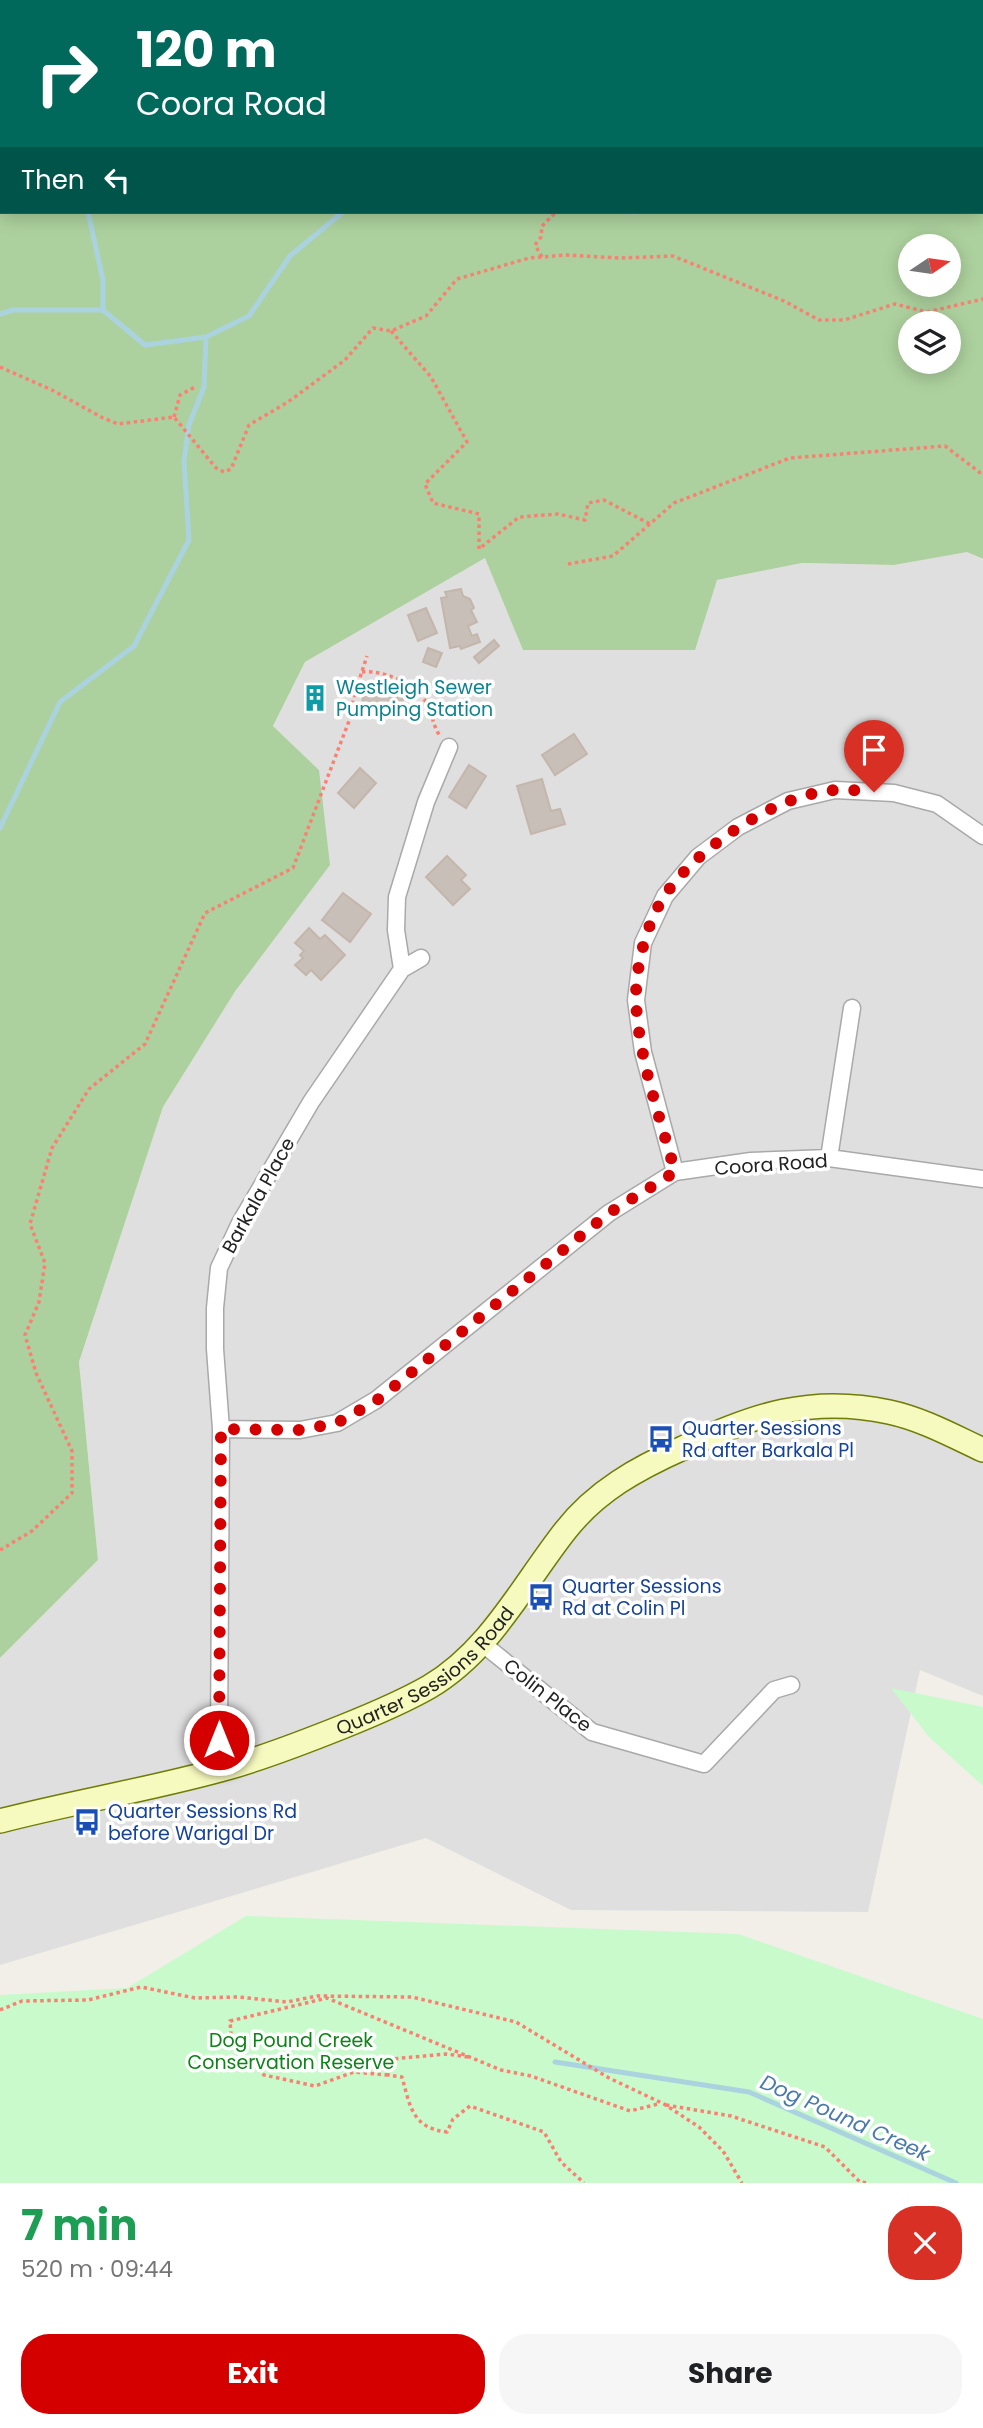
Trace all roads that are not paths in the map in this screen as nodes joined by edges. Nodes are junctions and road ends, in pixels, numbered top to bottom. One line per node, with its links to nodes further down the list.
1 (449, 747): 4 (street)
2 (983, 836): 7 (street)
3 (421, 958): 4 (street, Barkala Place)
4 (402, 969): 9 (street, Barkala Place)
5 (852, 1008): 6 (street)
6 (829, 1158): 7 (street, Coora Road); 8 (street, Coora Road)
7 (675, 1172): 9 (street, Coora Road)
8 (983, 1179)
9 (221, 1429): 13 (street, Barkala Place)
10 (983, 1450): 11 (main road, Quarter Sessions Road)
11 (483, 1644): 12 (street, Colin Place); 13 (main road, Quarter Sessions Road)
12 (791, 1685)
13 (223, 1770): 14 (main road, Quarter Sessions Road)
14 (0, 1821)

